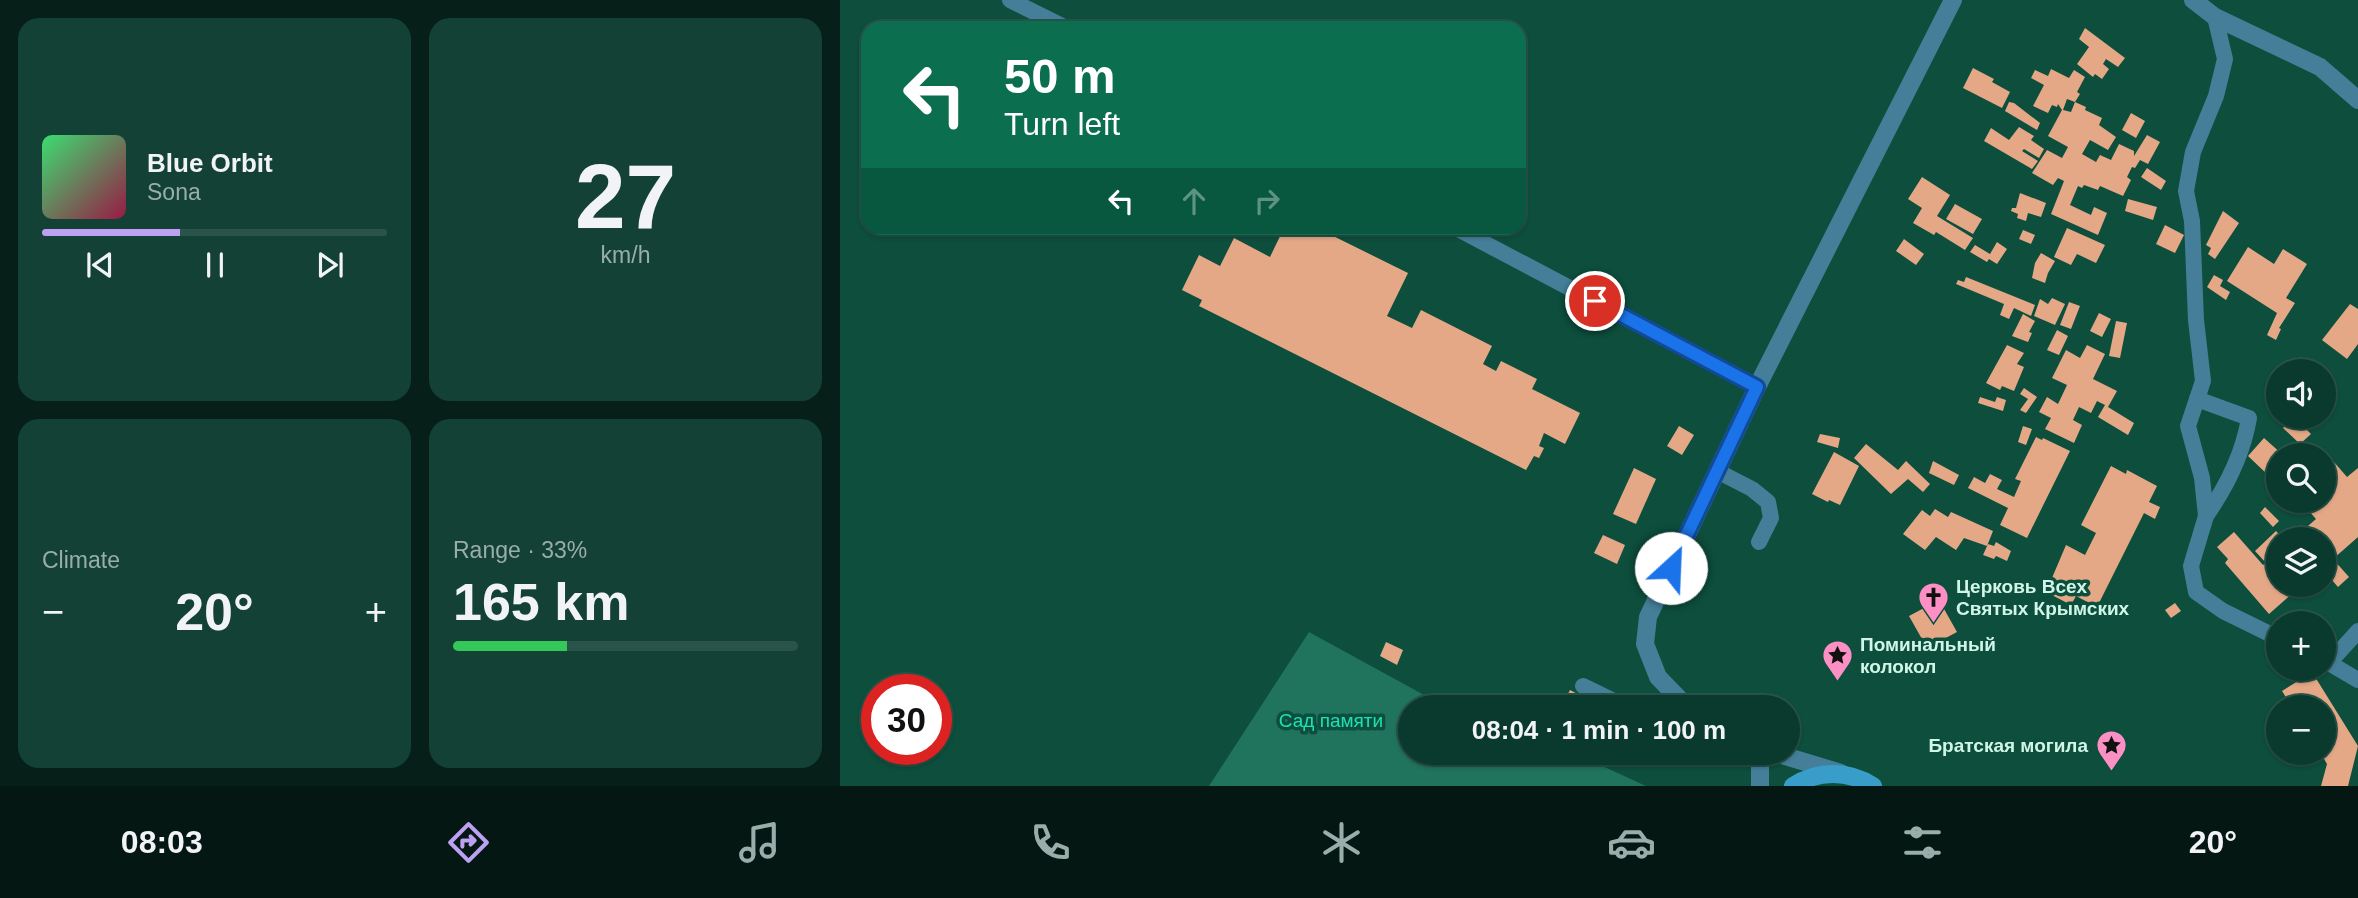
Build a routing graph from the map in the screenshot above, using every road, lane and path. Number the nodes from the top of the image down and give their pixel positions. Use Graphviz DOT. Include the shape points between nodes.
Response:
graph roads {
  1 [pos="1010,0"];
  2 [pos="1953,0"];
  3 [pos="2193,0"];
  4 [pos="2215,17"];
  5 [pos="1052,21"];
  6 [pos="2358,100"];
  7 [pos="1469,235"];
  8 [pos="1757,387"];
  9 [pos="2197,399"];
  10 [pos="1717,471"];
  11 [pos="2206,516"];
  12 [pos="1759,542"];
  13 [pos="2358,631"];
  14 [pos="2266,632"];
  15 [pos="2336,652"];
  16 [pos="2336,667"];
  17 [pos="2358,680"];
  18 [pos="1583,686"];
  19 [pos="1601,695"];
  20 [pos="1675,695"];
  21 [pos="1800,764"];
  22 [pos="1759,765"];
  23 [pos="1854,777"];
  24 [pos="1760,786"];
  25 [pos="1793,786"];
  26 [pos="1875,786"];
  1 -- 5 [label="lane"];
  2 -- 8 [label="street"];
  3 -- 4 [label="street"];
  4 -- 6 [label="street" via="2320,67"];
  4 -- 9 [label="lane" via="2225,59 2216,96 2193,152 2186,191 2203,381"];
  7 -- 8 [label="lane"];
  8 -- 10 [label="street"];
  9 -- 11 [label="lane" via="2188,426 2203,478"];
  9 -- 11 [label="lane" via="2249,418 2244,444"];
  10 -- 12 [label="lane" via="1768,502 1771,519"];
  10 -- 20 [label="street" via="1648,617 1645,644 1657,677"];
  11 -- 14 [label="lane" via="2191,566 2196,592"];
  13 -- 15 [label="lane"];
  16 -- 17 [label="lane"];
  18 -- 19 [label="lane"];
  21 -- 23 [label="street"];
  22 -- 24 [label="street"];
  23 -- 25 [label="main road" via="1818,775"];
  23 -- 26 [label="main road"];
}
